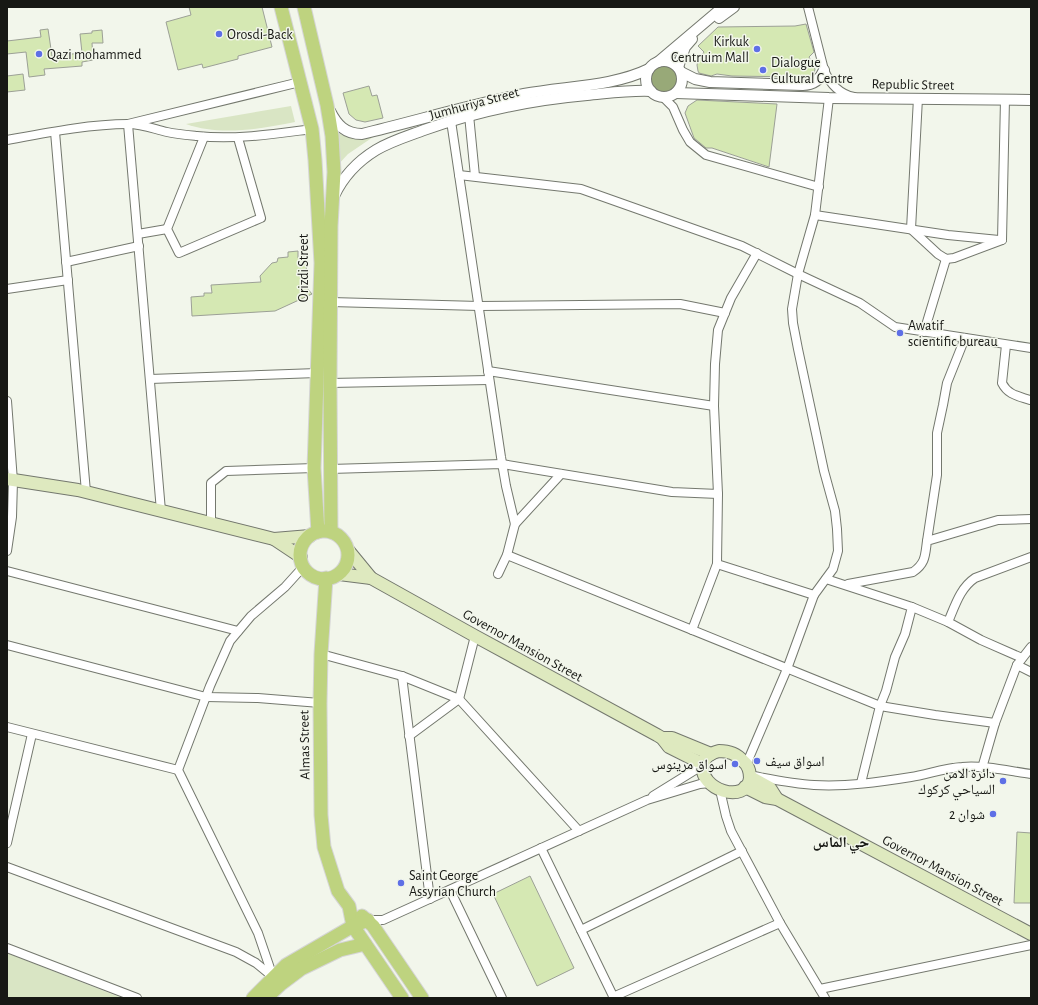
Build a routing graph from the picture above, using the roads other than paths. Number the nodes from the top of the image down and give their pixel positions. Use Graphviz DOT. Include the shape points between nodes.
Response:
graph roads {
  1 [pos="281,7"];
  2 [pos="723,7"];
  3 [pos="734,7"];
  4 [pos="808,7"];
  5 [pos="306,11"];
  6 [pos="316,58"];
  7 [pos="658,62"];
  8 [pos="296,64"];
  9 [pos="649,69"];
  10 [pos="680,70"];
  11 [pos="824,70"];
  12 [pos="300,82"];
  13 [pos="651,91"];
  14 [pos="676,93"];
  15 [pos="663,97"];
  16 [pos="828,98"];
  17 [pos="857,98"];
  18 [pos="918,98"];
  19 [pos="1005,99"];
  20 [pos="1031,100"];
  21 [pos="327,105"];
  22 [pos="469,115"];
  23 [pos="451,121"];
  24 [pos="128,124"];
  25 [pos="312,129"];
  26 [pos="55,132"];
  27 [pos="204,137"];
  28 [pos="238,138"];
  29 [pos="7,140"];
  30 [pos="459,175"];
  31 [pos="475,176"];
  32 [pos="819,187"];
  33 [pos="332,202"];
  34 [pos="815,215"];
  35 [pos="167,229"];
  36 [pos="911,230"];
  37 [pos="138,234"];
  38 [pos="1002,240"];
  39 [pos="139,246"];
  40 [pos="757,254"];
  41 [pos="946,259"];
  42 [pos="66,262"];
  43 [pos="798,274"];
  44 [pos="68,280"];
  45 [pos="7,290"];
  46 [pos="332,302"];
  47 [pos="479,306"];
  48 [pos="725,313"];
  49 [pos="924,332"];
  50 [pos="965,338"];
  51 [pos="1006,345"];
  52 [pos="1031,348"];
  53 [pos="488,371"];
  54 [pos="317,373"];
  55 [pos="150,379"];
  56 [pos="489,380"];
  57 [pos="330,383"];
  58 [pos="1030,400"];
  59 [pos="7,401"];
  60 [pos="714,406"];
  61 [pos="502,464"];
  62 [pos="314,468"];
  63 [pos="330,469"];
  64 [pos="561,474"];
  65 [pos="10,480"];
  66 [pos="86,492"];
  67 [pos="718,494"];
  68 [pos="161,511"];
  69 [pos="1031,519"];
  70 [pos="211,523"];
  71 [pos="515,524"];
  72 [pos="320,533"];
  73 [pos="274,539"];
  74 [pos="927,541"];
  75 [pos="348,550"];
  76 [pos="7,551"];
  77 [pos="507,555"];
  78 [pos="1031,557"];
  79 [pos="302,562"];
  80 [pos="717,564"];
  81 [pos="7,571"];
  82 [pos="498,574"];
  83 [pos="333,576"];
  84 [pos="371,578"];
  85 [pos="826,579"];
  86 [pos="846,585"];
  87 [pos="814,596"];
  88 [pos="912,607"];
  89 [pos="948,622"];
  90 [pos="692,630"];
  91 [pos="238,631"];
  92 [pos="475,636"];
  93 [pos="7,645"];
  94 [pos="1031,647"];
  95 [pos="321,654"];
  96 [pos="1019,662"];
  97 [pos="787,669"];
  98 [pos="1031,672"];
  99 [pos="402,676"];
  100 [pos="206,697"];
  101 [pos="458,699"];
  102 [pos="320,703"];
  103 [pos="880,706"];
  104 [pos="995,723"];
  105 [pos="7,727"];
  106 [pos="32,734"];
  107 [pos="409,736"];
  108 [pos="662,738"];
  109 [pos="711,754"];
  110 [pos="703,765"];
  111 [pos="982,768"];
  112 [pos="178,770"];
  113 [pos="1031,774"];
  114 [pos="748,776"];
  115 [pos="860,782"];
  116 [pos="715,786"];
  117 [pos="647,800"];
  118 [pos="579,831"];
  119 [pos="7,843"];
  120 [pos="541,848"];
  121 [pos="742,851"];
  122 [pos="7,867"];
  123 [pos="450,890"];
  124 [pos="430,899"];
  125 [pos="349,906"];
  126 [pos="368,920"];
  127 [pos="780,923"];
  128 [pos="353,926"];
  129 [pos="581,930"];
  130 [pos="1031,934"];
  131 [pos="365,944"];
  132 [pos="1031,945"];
  133 [pos="7,948"];
  134 [pos="277,980"];
  135 [pos="820,989"];
  136 [pos="613,997"];
  137 [pos="137,998"];
  138 [pos="252,998"];
  139 [pos="266,998"];
  140 [pos="402,998"];
  141 [pos="422,998"];
  142 [pos="502,998"];
  143 [pos="825,998"];
  1 -- 8 [label="main road, Orizdi Street"];
  2 -- 7 [label="street"];
  3 -- 10 [label="street" via="688,42"];
  4 -- 11 [label="street"];
  5 -- 6 [label="main road, Orizdi Street"];
  6 -- 8 [label="main road"];
  6 -- 21 [label="main road, Orizdi Street"];
  7 -- 9 [label="street"];
  7 -- 10 [label="street" via="669,61"];
  8 -- 12 [label="main road, Orizdi Street"];
  9 -- 13 [label="street" via="646,80"];
  9 -- 21 [label="street, Jumhuriya Street" via="617,81 513,96 362,134 349,133 339,126"];
  10 -- 11 [label="street" via="702,81 803,86 818,80"];
  10 -- 14 [label="street" via="682,83"];
  11 -- 17 [label="street" via="831,84"];
  12 -- 24 [label="street"];
  12 -- 25 [label="main road, Orizdi Street"];
  13 -- 15 [label="street"];
  13 -- 22 [label="street, Jumhuriya Street" via="549,99"];
  14 -- 15 [label="street"];
  14 -- 16 [label="street, Republic Street"];
  15 -- 32 [label="street" via="673,107 690,142 706,155"];
  16 -- 17 [label="street, Republic Street"];
  16 -- 32 [label="street"];
  17 -- 18 [label="street, Republic Street"];
  18 -- 19 [label="street, Republic Street"];
  18 -- 36 [label="street"];
  19 -- 20 [label="street, Republic Street"];
  19 -- 38 [label="street"];
  21 -- 33 [label="main road, Orizdi Street" via="334,172"];
  22 -- 23 [label="street, Jumhuriya Street"];
  22 -- 31 [label="street"];
  23 -- 30 [label="street"];
  23 -- 33 [label="street, Jumhuriya Street" via="388,144 370,154 354,166 338,188"];
  24 -- 26 [label="street"];
  24 -- 27 [label="street"];
  24 -- 37 [label="street"];
  25 -- 28 [label="street"];
  25 -- 54 [label="main road, Orizdi Street" via="321,263"];
  26 -- 29 [label="street"];
  26 -- 42 [label="street"];
  27 -- 28 [label="street"];
  27 -- 35 [label="street"];
  28 -- 35 [label="street" via="261,218 179,253"];
  30 -- 31 [label="street"];
  30 -- 47 [label="street"];
  31 -- 40 [label="street" via="581,189 742,246"];
  32 -- 34 [label="street"];
  33 -- 46 [label="main road, Orizdi Street"];
  34 -- 36 [label="street"];
  34 -- 43 [label="street"];
  35 -- 37 [label="street"];
  36 -- 38 [label="street"];
  36 -- 41 [label="street"];
  37 -- 39 [label="street"];
  38 -- 41 [label="street"];
  39 -- 42 [label="street"];
  39 -- 55 [label="street"];
  40 -- 43 [label="street"];
  40 -- 48 [label="street"];
  41 -- 49 [label="street"];
  42 -- 44 [label="street"];
  43 -- 49 [label="street" via="860,303 895,327"];
  43 -- 85 [label="street" via="792,309 793,323 838,529 838,551"];
  44 -- 45 [label="street"];
  44 -- 66 [label="street"];
  46 -- 47 [label="street"];
  46 -- 57 [label="main road, Orizdi Street"];
  47 -- 48 [label="street" via="680,304"];
  47 -- 53 [label="street"];
  48 -- 60 [label="street" via="718,330"];
  49 -- 50 [label="street"];
  50 -- 51 [label="street"];
  50 -- 74 [label="street" via="947,383 938,433 937,476"];
  51 -- 52 [label="street"];
  51 -- 58 [label="street" via="1002,383 1004,388 1011,394"];
  53 -- 56 [label="street"];
  53 -- 60 [label="street"];
  54 -- 55 [label="street"];
  54 -- 62 [label="main road, Orizdi Street"];
  55 -- 68 [label="street"];
  56 -- 57 [label="street"];
  56 -- 61 [label="street"];
  57 -- 63 [label="main road, Orizdi Street"];
  59 -- 65 [label="street"];
  60 -- 67 [label="street"];
  61 -- 63 [label="street"];
  61 -- 64 [label="street"];
  61 -- 71 [label="street"];
  62 -- 70 [label="street" via="226,471 211,482"];
  62 -- 72 [label="main road, Orizdi Street"];
  63 -- 72 [label="main road, Orizdi Street"];
  64 -- 67 [label="street" via="672,492"];
  64 -- 71 [label="street"];
  65 -- 66 [label="main road"];
  65 -- 76 [label="street" via="12,517"];
  66 -- 68 [label="main road"];
  67 -- 80 [label="street"];
  68 -- 70 [label="main road"];
  69 -- 74 [label="street" via="998,520"];
  70 -- 73 [label="main road"];
  71 -- 77 [label="street"];
  72 -- 73 [label="main road"];
  72 -- 75 [label="main road" via="342,539"];
  72 -- 79 [label="main road" via="304,543"];
  73 -- 79 [label="main road"];
  74 -- 86 [label="street" via="924,560 912,572"];
  75 -- 83 [label="main road" via="347,563"];
  75 -- 84 [label="main road, Governor Mansion Street"];
  77 -- 82 [label="street"];
  77 -- 90 [label="street"];
  78 -- 89 [label="street" via="968,583 962,589"];
  79 -- 83 [label="main road" via="307,571 316,577"];
  79 -- 91 [label="street" via="285,587 250,616"];
  80 -- 87 [label="street"];
  80 -- 90 [label="street"];
  81 -- 91 [label="street"];
  83 -- 84 [label="main road, Governor Mansion Street"];
  83 -- 95 [label="main road, Almas Street"];
  84 -- 92 [label="main road, Governor Mansion Street"];
  85 -- 86 [label="street"];
  85 -- 87 [label="street"];
  86 -- 88 [label="street"];
  87 -- 97 [label="street"];
  88 -- 89 [label="street"];
  88 -- 103 [label="street"];
  89 -- 96 [label="street"];
  90 -- 97 [label="street"];
  91 -- 100 [label="street" via="230,642"];
  92 -- 101 [label="street"];
  92 -- 108 [label="main road, Governor Mansion Street"];
  93 -- 100 [label="street"];
  94 -- 96 [label="street"];
  95 -- 99 [label="street"];
  95 -- 102 [label="main road, Almas Street"];
  96 -- 98 [label="street"];
  96 -- 104 [label="street"];
  97 -- 103 [label="street"];
  97 -- 114 [label="street"];
  99 -- 101 [label="street"];
  99 -- 107 [label="street"];
  100 -- 102 [label="street"];
  100 -- 112 [label="street"];
  101 -- 107 [label="street"];
  101 -- 118 [label="street"];
  102 -- 125 [label="main road, Almas Street" via="321,815 324,847 338,890"];
  103 -- 104 [label="street"];
  103 -- 115 [label="street"];
  104 -- 111 [label="street"];
  105 -- 106 [label="street"];
  106 -- 112 [label="street"];
  106 -- 119 [label="street"];
  107 -- 124 [label="street"];
  108 -- 109 [label="main road, Governor Mansion Street" via="675,739"];
  108 -- 110 [label="main road, Governor Mansion Street" via="669,746"];
  109 -- 110 [label="main road"];
  109 -- 114 [label="main road, Governor Mansion Street" via="718,751 730,752 740,758"];
  110 -- 116 [label="main road" via="704,774"];
  110 -- 117 [label="street"];
  111 -- 113 [label="street"];
  111 -- 115 [label="street" via="963,767 913,777"];
  112 -- 134 [label="street" via="258,933"];
  114 -- 115 [label="street" via="816,785"];
  114 -- 116 [label="main road" via="740,791 734,792"];
  114 -- 130 [label="main road, Governor Mansion Street" via="764,797 778,799"];
  116 -- 117 [label="street" via="694,786"];
  116 -- 121 [label="street" via="731,831"];
  117 -- 118 [label="street"];
  118 -- 120 [label="street"];
  120 -- 123 [label="street"];
  120 -- 129 [label="street"];
  121 -- 127 [label="street"];
  121 -- 129 [label="street"];
  122 -- 134 [label="street" via="236,952 256,963"];
  123 -- 124 [label="street"];
  123 -- 142 [label="street"];
  124 -- 126 [label="street" via="383,920"];
  125 -- 126 [label="main road, Almas Street"];
  125 -- 128 [label="main road, Almas Street"];
  126 -- 128 [label="main road"];
  126 -- 141 [label="main road, Almas Street"];
  127 -- 135 [label="street"];
  127 -- 136 [label="street"];
  128 -- 131 [label="main road, Almas Street"];
  128 -- 134 [label="main road" via="286,965"];
  129 -- 136 [label="street"];
  131 -- 134 [label="main road" via="340,950"];
  131 -- 140 [label="main road, Almas Street"];
  132 -- 135 [label="street"];
  133 -- 137 [label="street"];
  134 -- 138 [label="main road"];
  134 -- 139 [label="main road"];
  135 -- 143 [label="street"];
}
